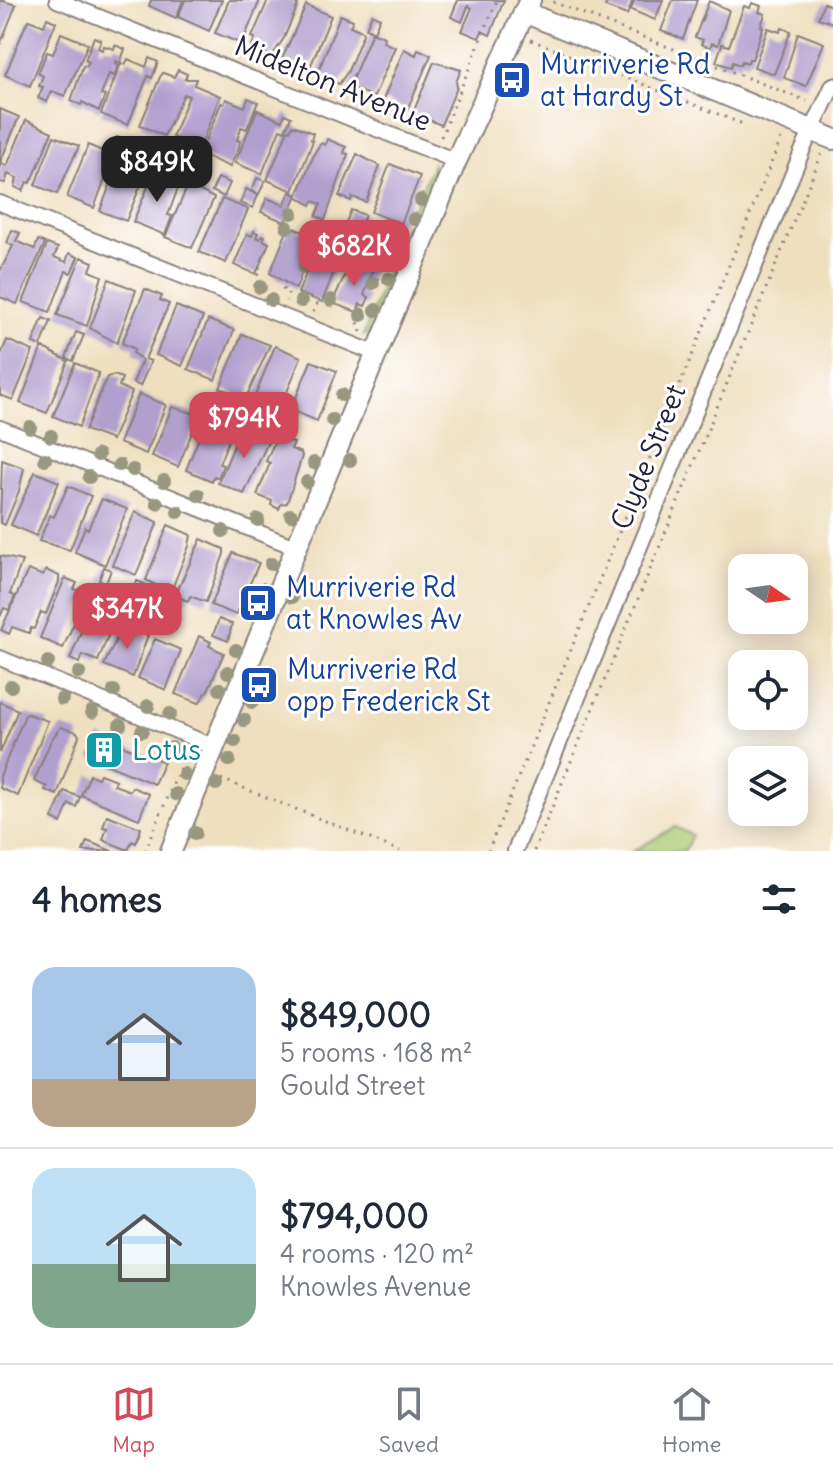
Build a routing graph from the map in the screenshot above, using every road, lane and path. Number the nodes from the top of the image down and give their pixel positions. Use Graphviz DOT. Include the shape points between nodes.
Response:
graph roads {
  1 [pos="57,0"];
  2 [pos="497,0"];
  3 [pos="553,2"];
  4 [pos="527,6"];
  5 [pos="531,40"];
  6 [pos="833,85"];
  7 [pos="823,107"];
  8 [pos="751,127"];
  9 [pos="439,142"];
  10 [pos="819,142"];
  11 [pos="456,161"];
  12 [pos="0,203"];
  13 [pos="264,255"];
  14 [pos="259,275"];
  15 [pos="285,281"];
  16 [pos="286,301"];
  17 [pos="363,305"];
  18 [pos="323,306"];
  19 [pos="315,308"];
  20 [pos="361,332"];
  21 [pos="377,354"];
  22 [pos="0,428"];
  23 [pos="297,548"];
  24 [pos="0,658"];
  25 [pos="192,738"];
  26 [pos="215,747"];
  27 [pos="204,772"];
  28 [pos="145,851"];
  29 [pos="171,851"];
  30 [pos="400,851"];
  31 [pos="488,851"];
  32 [pos="515,851"];
  33 [pos="534,851"];
  1 -- 11 [label="street, Midelton Avenue"];
  2 -- 9 [label="path"];
  3 -- 7 [label="path"];
  4 -- 10 [label="street"];
  4 -- 11 [label="street"];
  5 -- 8 [label="path"];
  6 -- 7 [label="street, Clyde Street"];
  7 -- 10 [label="street, Clyde Street"];
  10 -- 31 [label="path" via="781,139"];
  10 -- 32 [label="street, Clyde Street"];
  10 -- 33 [label="path"];
  11 -- 21 [label="street"];
  12 -- 21 [label="street"];
  13 -- 14 [label="path"];
  15 -- 16 [label="path"];
  17 -- 20 [label="path" via="357,319"];
  18 -- 19 [label="path"];
  21 -- 23 [label="street"];
  22 -- 23 [label="street"];
  23 -- 26 [label="street"];
  24 -- 25 [label="street"];
  25 -- 26 [label="street"];
  25 -- 28 [label="path"];
  26 -- 27 [label="street"];
  27 -- 29 [label="street"];
  27 -- 30 [label="path"];
}
